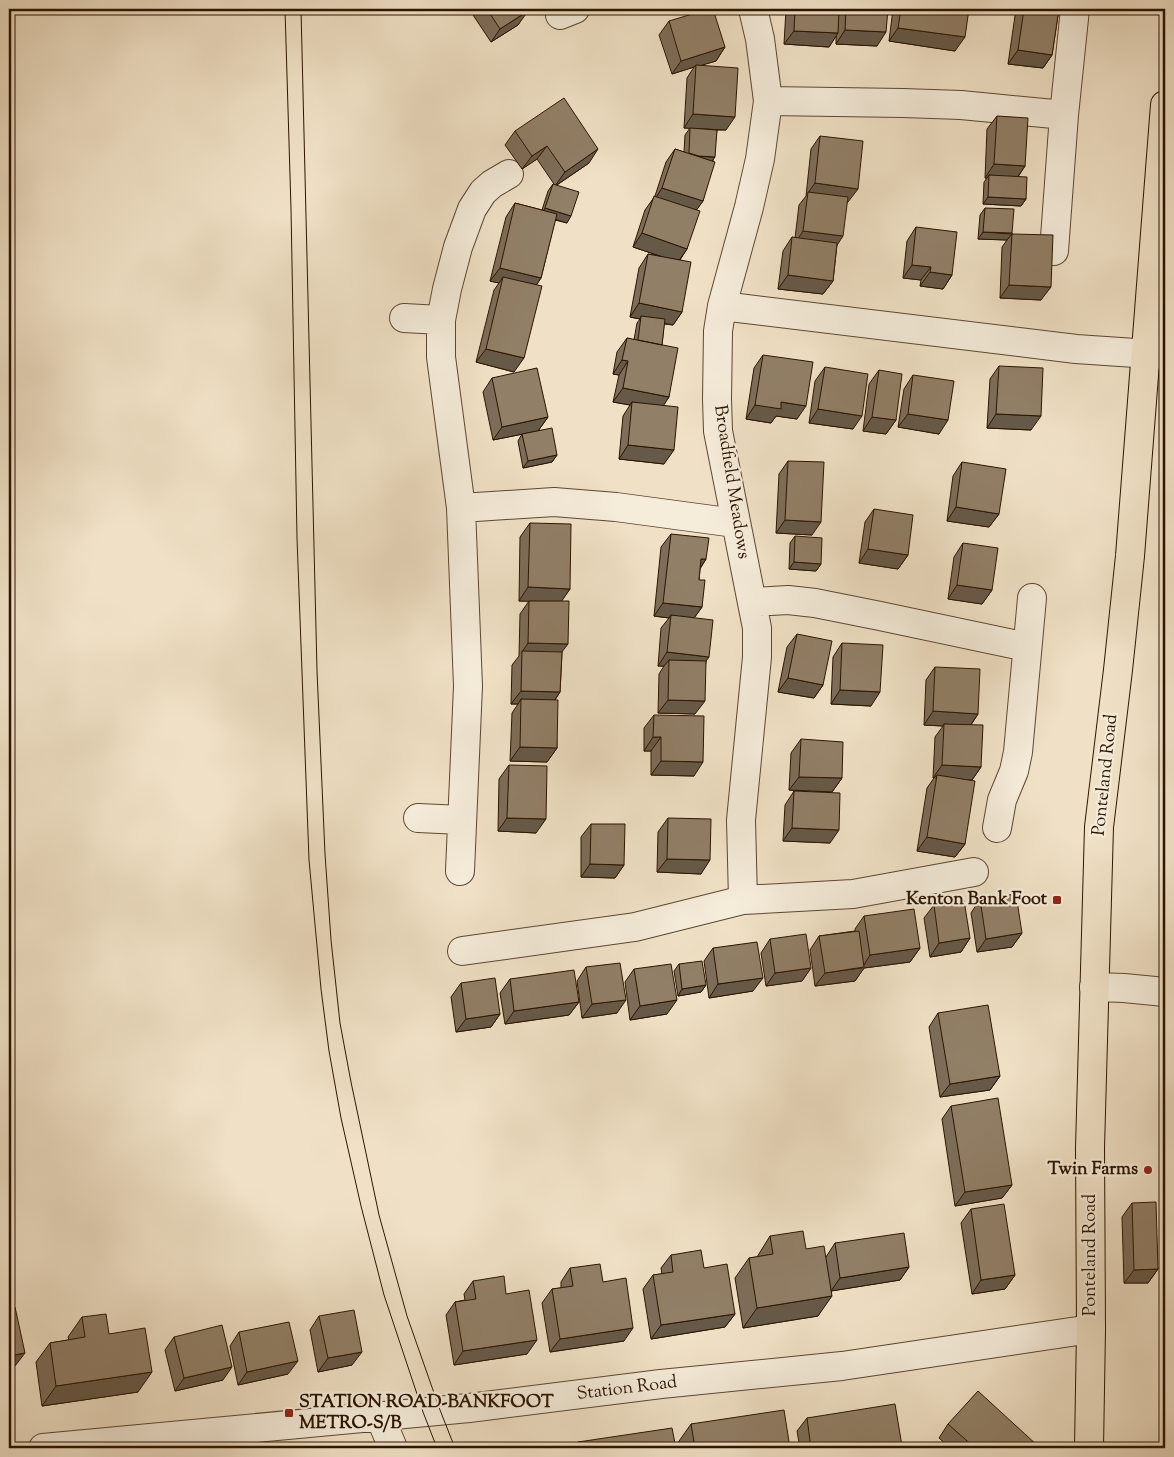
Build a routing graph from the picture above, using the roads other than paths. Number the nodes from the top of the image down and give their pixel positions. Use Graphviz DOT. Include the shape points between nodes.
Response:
graph roads {
  1 [pos="753,9"];
  2 [pos="1075,9"];
  3 [pos="768,101"];
  4 [pos="1165,105"];
  5 [pos="1064,115"];
  6 [pos="509,174"];
  7 [pos="1054,251"];
  8 [pos="722,306"];
  9 [pos="404,318"];
  10 [pos="441,320"];
  11 [pos="1156,355"];
  12 [pos="461,508"];
  13 [pos="735,523"];
  14 [pos="1032,598"];
  15 [pos="752,602"];
  16 [pos="1027,647"];
  17 [pos="418,818"];
  18 [pos="462,820"];
  19 [pos="997,828"];
  20 [pos="460,870"];
  21 [pos="974,872"];
  22 [pos="743,900"];
  23 [pos="462,951"];
  24 [pos="1094,987"];
  25 [pos="1165,992"];
  26 [pos="1091,1329"];
  27 [pos="380,1417"];
  28 [pos="128,1444"];
  29 [pos="43,1448"];
  30 [pos="393,1448"];
  31 [pos="1089,1448"];
  1 -- 3 [label="street, Broadfield Meadows"];
  2 -- 5 [label="street"];
  3 -- 5 [label="street" via="951,105"];
  3 -- 8 [label="street, Broadfield Meadows" via="760,159"];
  4 -- 11 [label="main road, Ponteland Road"];
  5 -- 7 [label="street"];
  6 -- 10 [label="street" via="483,192 472,209 458,247"];
  8 -- 11 [label="street"];
  8 -- 13 [label="street, Broadfield Meadows" via="718,330 718,430"];
  9 -- 10 [label="street"];
  10 -- 12 [label="street" via="441,357"];
  11 -- 24 [label="main road, Ponteland Road" via="1099,827"];
  12 -- 13 [label="street" via="554,502"];
  12 -- 18 [label="street" via="468,686"];
  13 -- 15 [label="street, Broadfield Meadows"];
  14 -- 16 [label="street"];
  15 -- 16 [label="street" via="788,600 815,603"];
  15 -- 22 [label="street, Broadfield Meadows" via="757,628 757,658 741,820"];
  16 -- 19 [label="street" via="1018,752 1002,800"];
  17 -- 18 [label="street"];
  18 -- 20 [label="street"];
  21 -- 22 [label="street" via="853,894"];
  22 -- 23 [label="street" via="635,927"];
  24 -- 25 [label="street"];
  24 -- 26 [label="main road, Ponteland Road" via="1090,1148"];
  26 -- 27 [label="street, Station Road" via="842,1366"];
  26 -- 31 [label="main road, Ponteland Road"];
  27 -- 28 [label="street, Station Road"];
  27 -- 30 [label="street"];
  28 -- 29 [label="street, Station Road"];
}
